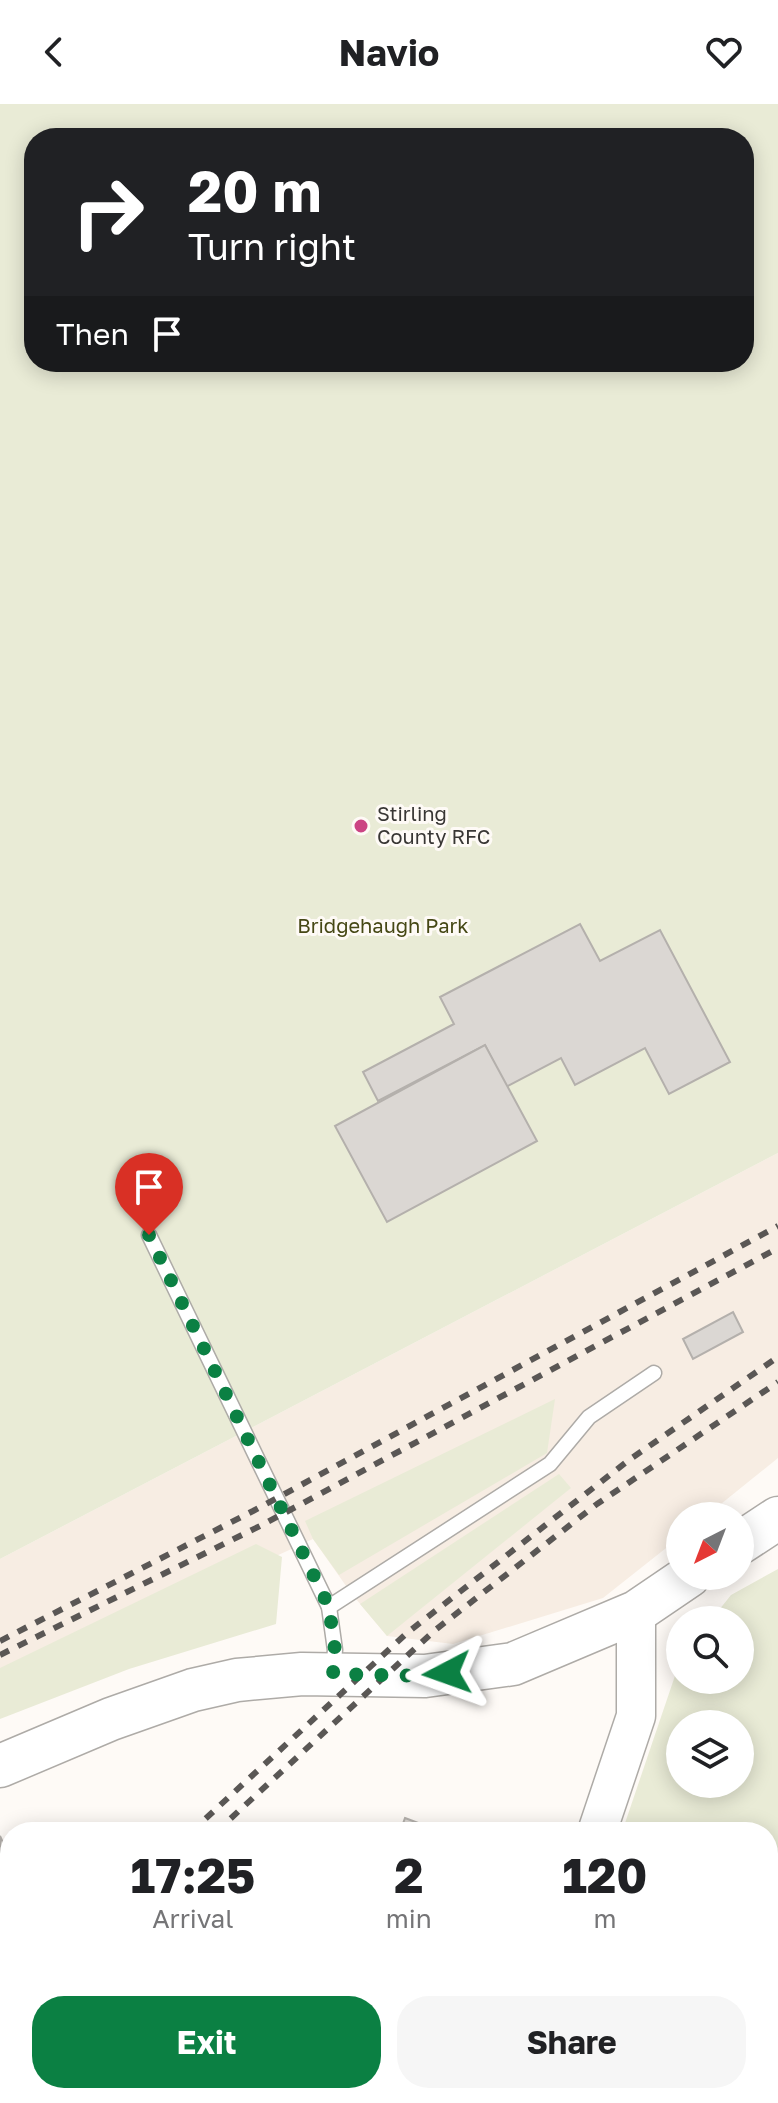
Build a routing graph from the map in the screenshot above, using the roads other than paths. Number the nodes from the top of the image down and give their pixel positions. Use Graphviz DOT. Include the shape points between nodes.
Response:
graph roads {
  1 [pos="149,1235"];
  2 [pos="654,1373"];
  3 [pos="778,1518"];
  4 [pos="754,1534"];
  5 [pos="668,1590"];
  6 [pos="329,1607"];
  7 [pos="636,1612"];
  8 [pos="333,1674"];
  9 [pos="0,1766"];
  10 [pos="600,1822"];
  1 -- 6 [label="lane"];
  2 -- 6 [label="lane" via="589,1417 550,1464"];
  3 -- 4 [label="main road"];
  5 -- 7 [label="main road"];
  6 -- 8 [label="lane"];
  7 -- 8 [label="main road" via="513,1664 425,1676"];
  7 -- 10 [label="main road" via="636,1716"];
  8 -- 9 [label="main road" via="237,1680 193,1690"];
}
